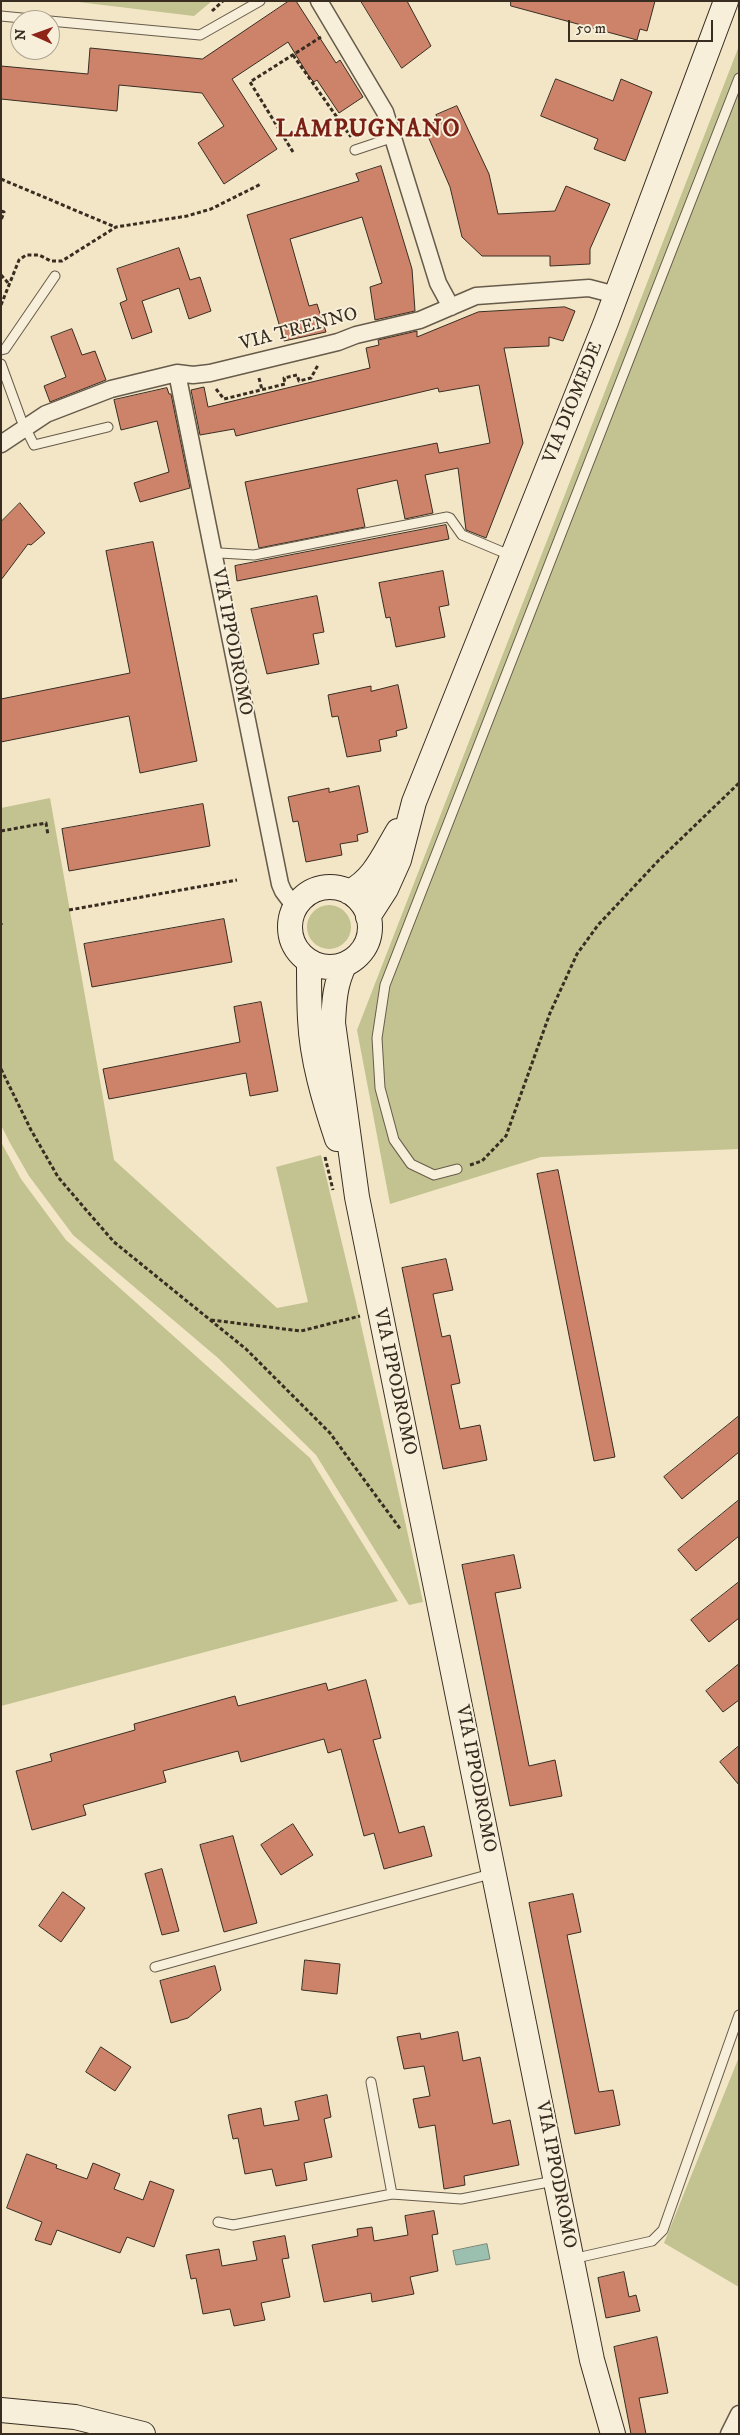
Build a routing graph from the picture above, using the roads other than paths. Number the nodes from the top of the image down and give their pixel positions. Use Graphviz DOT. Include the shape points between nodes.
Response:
graph roads {
  1 [pos="260,1"];
  2 [pos="319,1"];
  3 [pos="726,1"];
  4 [pos="60,22"];
  5 [pos="739,78"];
  6 [pos="394,137"];
  7 [pos="356,149"];
  8 [pos="55,276"];
  9 [pos="616,295"];
  10 [pos="451,307"];
  11 [pos="1,350"];
  12 [pos="1,364"];
  13 [pos="177,373"];
  14 [pos="25,427"];
  15 [pos="108,427"];
  16 [pos="1,444"];
  17 [pos="220,553"];
  18 [pos="513,556"];
  19 [pos="414,802"];
  20 [pos="349,892"];
  21 [pos="296,907"];
  22 [pos="368,918"];
  23 [pos="309,962"];
  24 [pos="345,964"];
  25 [pos="457,1169"];
  26 [pos="357,1197"];
  27 [pos="494,1873"];
  28 [pos="155,1967"];
  29 [pos="739,2015"];
  30 [pos="371,2082"];
  31 [pos="556,2180"];
  32 [pos="392,2194"];
  33 [pos="218,2222"];
  34 [pos="572,2259"];
  35 [pos="592,2360"];
  36 [pos="1,2410"];
  37 [pos="739,2414"];
  38 [pos="143,2434"];
  39 [pos="599,2434"];
  40 [pos="613,2434"];
  41 [pos="729,2434"];
  1 -- 4 [label="lane" via="200,36"];
  2 -- 6 [label="street" via="381,104"];
  3 -- 9 [label="street, VIA DIOMEDE"];
  5 -- 25 [label="lane" via="385,986 377,1038 380,1088 394,1140 411,1164 434,1175"];
  6 -- 7 [label="lane"];
  6 -- 10 [label="street" via="438,283"];
  8 -- 11 [label="lane"];
  9 -- 10 [label="street, VIA TRENNO" via="589,288 486,295"];
  9 -- 18 [label="street, VIA DIOMEDE"];
  10 -- 13 [label="street, VIA TRENNO" via="420,320 210,373"];
  12 -- 14 [label="lane"];
  13 -- 14 [label="street, VIA TRENNO" via="111,390 46,414"];
  13 -- 21 [label="street, VIA IPPODROMO" via="280,884"];
  14 -- 15 [label="lane" via="34,445"];
  14 -- 16 [label="street, VIA TRENNO"];
  17 -- 18 [label="lane" via="254,555 446,517 462,535"];
  18 -- 19 [label="street, VIA DIOMEDE"];
  19 -- 20 [label="street, VIA DIOMEDE" via="371,876"];
  19 -- 22 [label="street, VIA DIOMEDE" via="399,860"];
  20 -- 21 [label="street" via="319,889"];
  20 -- 22 [label="street" via="360,902"];
  21 -- 23 [label="street" via="290,920 291,935 296,948"];
  22 -- 24 [label="street" via="365,945"];
  23 -- 24 [label="street" via="327,967"];
  23 -- 26 [label="street, VIA IPPODROMO" via="310,1020 322,1092"];
  24 -- 26 [label="street, VIA IPPODROMO" via="335,991 333,1023"];
  26 -- 27 [label="street, VIA IPPODROMO"];
  27 -- 28 [label="lane"];
  27 -- 31 [label="street, VIA IPPODROMO"];
  29 -- 34 [label="lane" via="663,2230 652,2241"];
  30 -- 32 [label="lane"];
  31 -- 32 [label="lane" via="461,2199"];
  31 -- 34 [label="street, VIA IPPODROMO"];
  32 -- 33 [label="lane" via="233,2225"];
  34 -- 35 [label="street, VIA IPPODROMO"];
  35 -- 39 [label="street, VIA IPPODROMO"];
  35 -- 40 [label="street, VIA IPPODROMO"];
  36 -- 38 [label="street" via="75,2416"];
  37 -- 41 [label="street"];
}
